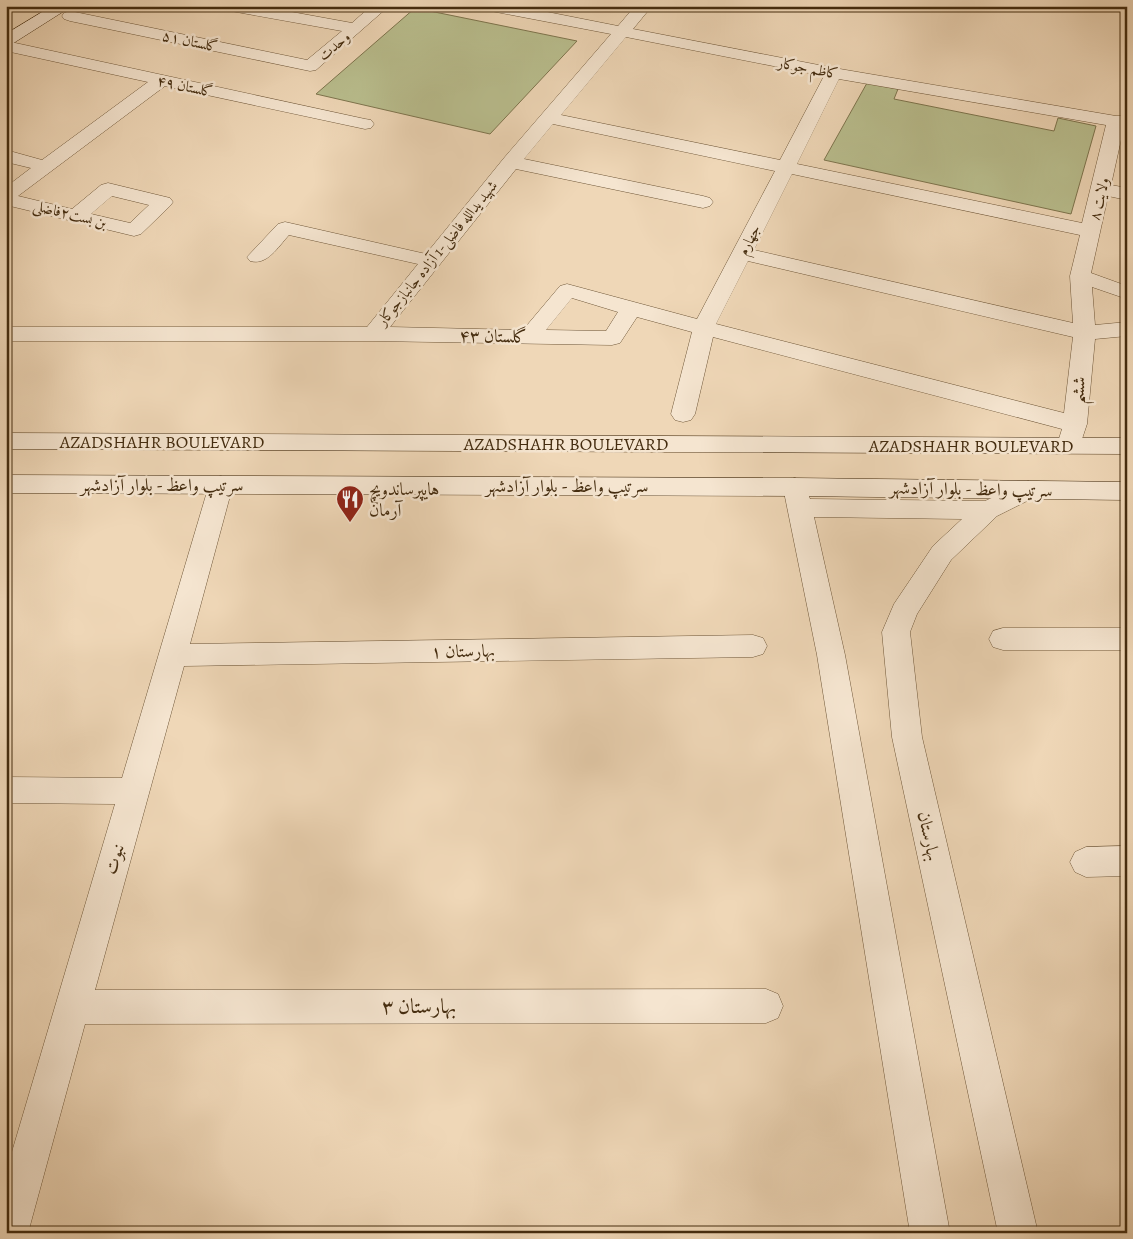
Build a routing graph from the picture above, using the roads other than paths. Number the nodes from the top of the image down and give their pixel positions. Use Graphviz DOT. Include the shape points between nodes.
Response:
graph roads {
  1 [pos="231,6"];
  2 [pos="381,6"];
  3 [pos="491,6"];
  4 [pos="644,6"];
  5 [pos="252,8"];
  6 [pos="67,11"];
  7 [pos="355,28"];
  8 [pos="624,32"];
  9 [pos="6,41"];
  10 [pos="6,46"];
  11 [pos="310,66"];
  12 [pos="834,73"];
  13 [pos="160,80"];
  14 [pos="549,118"];
  15 [pos="1122,121"];
  16 [pos="365,124"];
  17 [pos="6,156"];
  18 [pos="511,162"];
  19 [pos="44,166"];
  20 [pos="786,167"];
  21 [pos="1101,189"];
  22 [pos="1127,194"];
  23 [pos="6,197"];
  24 [pos="703,202"];
  25 [pos="77,215"];
  26 [pos="1091,231"];
  27 [pos="742,253"];
  28 [pos="257,257"];
  29 [pos="431,261"];
  30 [pos="1080,276"];
  31 [pos="1127,293"];
  32 [pos="631,309"];
  33 [pos="704,327"];
  34 [pos="1127,330"];
  35 [pos="1085,333"];
  36 [pos="6,334"];
  37 [pos="373,334"];
  38 [pos="529,337"];
  39 [pos="683,414"];
  40 [pos="1072,435"];
  41 [pos="6,442"];
  42 [pos="1127,446"];
  43 [pos="6,484"];
  44 [pos="220,485"];
  45 [pos="1028,490"];
  46 [pos="1127,491"];
  47 [pos="797,497"];
  48 [pos="988,510"];
  49 [pos="1002,639"];
  50 [pos="1127,639"];
  51 [pos="753,646"];
  52 [pos="172,655"];
  53 [pos="6,790"];
  54 [pos="133,791"];
  55 [pos="1086,862"];
  56 [pos="1127,862"];
  57 [pos="766,1006"];
  58 [pos="72,1007"];
  59 [pos="8,1233"];
  60 [pos="930,1233"];
  61 [pos="1018,1233"];
  1 -- 5 [label="street"];
  2 -- 7 [label="street, وحدت"];
  3 -- 8 [label="street, کاظم جوکار"];
  4 -- 8 [label="street, شهید یدالله فاضلی-1 آزاده جانبازجوکار"];
  5 -- 7 [label="street"];
  6 -- 9 [label="street"];
  6 -- 11 [label="street, گلستان ۵۱"];
  7 -- 11 [label="street, وحدت"];
  8 -- 12 [label="street, کاظم جوکار"];
  8 -- 14 [label="street, شهید یدالله فاضلی-1 آزاده جانبازجوکار"];
  10 -- 13 [label="street, گلستان ۴۹"];
  12 -- 15 [label="street, کاظم جوکار"];
  12 -- 20 [label="street, جهارم"];
  13 -- 16 [label="street, گلستان ۴۹"];
  13 -- 19 [label="street"];
  14 -- 18 [label="street, شهید یدالله فاضلی-1 آزاده جانبازجوکار"];
  14 -- 20 [label="street"];
  15 -- 21 [label="street, ولایت ۸"];
  17 -- 19 [label="street"];
  18 -- 24 [label="street"];
  18 -- 29 [label="street, شهید یدالله فاضلی-1 آزاده جانبازجوکار"];
  19 -- 23 [label="street"];
  20 -- 26 [label="street"];
  20 -- 27 [label="street, جهارم"];
  21 -- 22 [label="street"];
  21 -- 26 [label="street, ولایت ۸"];
  23 -- 25 [label="street, بن بست۲فاضلی"];
  25 -- 25 [label="street, بن بست۲فاضلی" via="134,230 163,202 108,189"];
  26 -- 30 [label="street, ولایت ۸"];
  27 -- 33 [label="street, جهارم"];
  27 -- 35 [label="street"];
  28 -- 29 [label="street" via="285,228"];
  29 -- 37 [label="street, شهید یدالله فاضلی-1 آزاده جانبازجوکار"];
  30 -- 31 [label="street"];
  30 -- 35 [label="street, ولایت ۸"];
  32 -- 33 [label="street"];
  32 -- 38 [label="street, گلستان ۴۳" via="612,338"];
  32 -- 38 [label="street" via="567,290"];
  33 -- 39 [label="street, جهارم"];
  33 -- 40 [label="street"];
  34 -- 35 [label="street"];
  35 -- 40 [label="street, ششم"];
  36 -- 37 [label="street, شهید یدالله فاضلی-1 آزاده جانبازجوکار"];
  37 -- 38 [label="street, گلستان ۴۳"];
  40 -- 41 [label="street, AZADSHAHR BOULEVARD"];
  40 -- 42 [label="street, AZADSHAHR BOULEVARD"];
  43 -- 44 [label="street, سرتیپ واعظ - بلوار آزادشهر"];
  44 -- 47 [label="street, سرتیپ واعظ - بلوار آزادشهر"];
  44 -- 52 [label="street, نبوت"];
  45 -- 46 [label="street, سرتیپ واعظ - بلوار آزادشهر"];
  45 -- 47 [label="street, سرتیپ واعظ - بلوار آزادشهر"];
  45 -- 48 [label="street, بهارستان"];
  47 -- 48 [label="street"];
  47 -- 60 [label="street" via="831,655"];
  48 -- 61 [label="street, بهارستان" via="942,553 904,611 896,632 907,738"];
  49 -- 50 [label="street"];
  51 -- 52 [label="street, بهارستان ۱"];
  52 -- 54 [label="street, نبوت"];
  53 -- 54 [label="street"];
  54 -- 58 [label="street, نبوت"];
  55 -- 56 [label="street"];
  57 -- 58 [label="street, بهارستان ۳"];
  58 -- 59 [label="street, نبوت"];
}
